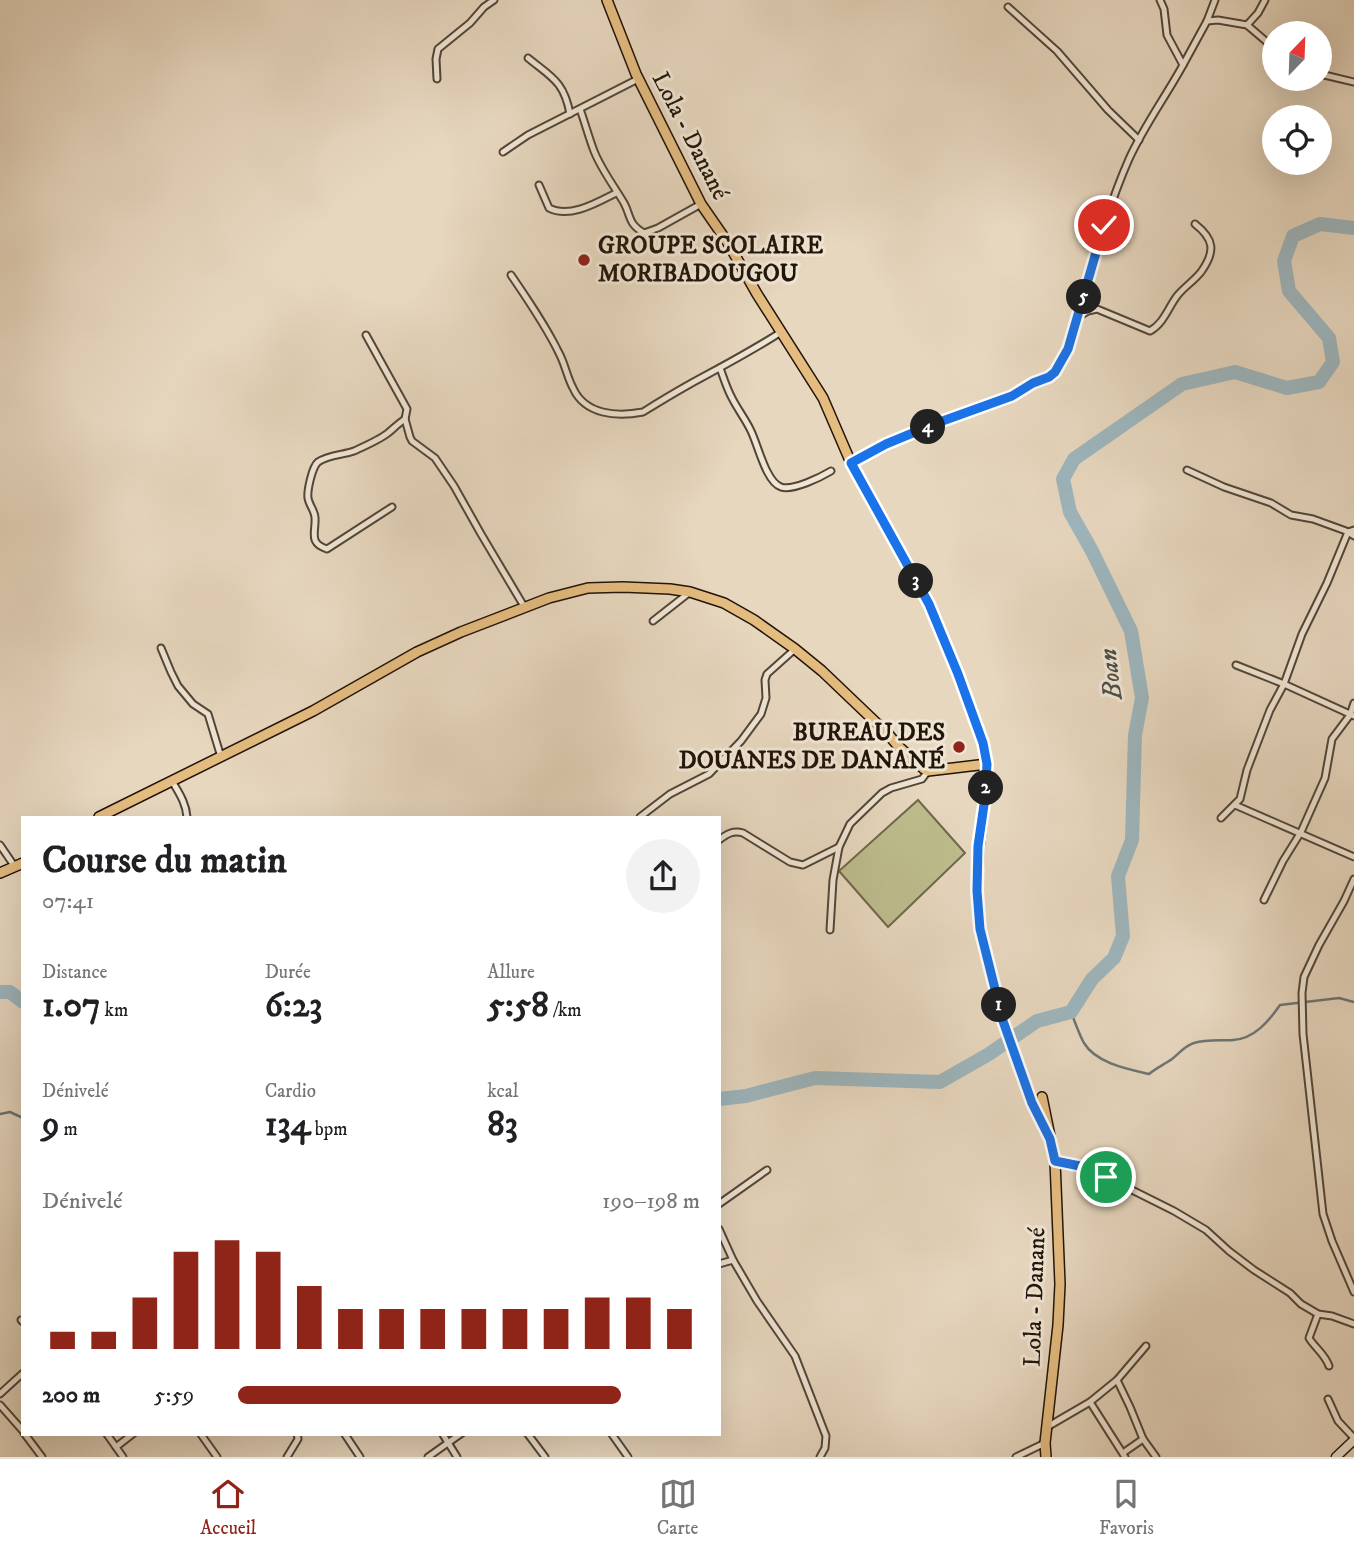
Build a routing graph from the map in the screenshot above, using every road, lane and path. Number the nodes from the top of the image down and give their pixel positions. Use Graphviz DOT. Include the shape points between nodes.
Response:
graph roads {
  1 [pos="494,0"];
  2 [pos="607,0"];
  3 [pos="1160,0"];
  4 [pos="1215,0"];
  5 [pos="1265,0"];
  6 [pos="1008,7"];
  7 [pos="1207,21"];
  8 [pos="1247,25"];
  9 [pos="1262,38"];
  10 [pos="528,58"];
  11 [pos="1183,65"];
  12 [pos="1332,77"];
  13 [pos="437,79"];
  14 [pos="638,79"];
  15 [pos="1354,82"];
  16 [pos="580,110"];
  17 [pos="569,114"];
  18 [pos="1139,139"];
  19 [pos="503,152"];
  20 [pos="539,185"];
  21 [pos="616,193"];
  22 [pos="701,204"];
  23 [pos="1195,224"];
  24 [pos="511,275"];
  25 [pos="1078,317"];
  26 [pos="781,332"];
  27 [pos="366,335"];
  28 [pos="720,369"];
  29 [pos="405,419"];
  30 [pos="851,463"];
  31 [pos="1187,470"];
  32 [pos="831,471"];
  33 [pos="392,507"];
  34 [pos="1352,533"];
  35 [pos="690,592"];
  36 [pos="525,608"];
  37 [pos="653,621"];
  38 [pos="161,648"];
  39 [pos="795,649"];
  40 [pos="1236,665"];
  41 [pos="1284,684"];
  42 [pos="1354,703"];
  43 [pos="1352,715"];
  44 [pos="221,757"];
  45 [pos="987,764"];
  46 [pos="928,771"];
  47 [pos="172,781"];
  48 [pos="1235,805"];
  49 [pos="101,816"];
  50 [pos="187,816"];
  51 [pos="641,816"];
  52 [pos="1221,818"];
  53 [pos="1301,832"];
  54 [pos="721,839"];
  55 [pos="0,845"];
  56 [pos="839,847"];
  57 [pos="1354,857"];
  58 [pos="19,865"];
  59 [pos="0,873"];
  60 [pos="1354,879"];
  61 [pos="1264,900"];
  62 [pos="830,930"];
  63 [pos="1042,1097"];
  64 [pos="1050,1139"];
  65 [pos="1055,1161"];
  66 [pos="767,1170"];
  67 [pos="721,1204"];
  68 [pos="721,1233"];
  69 [pos="733,1260"];
  70 [pos="721,1263"];
  71 [pos="1354,1292"];
  72 [pos="1318,1314"];
  73 [pos="1354,1324"];
  74 [pos="1146,1346"];
  75 [pos="1329,1366"];
  76 [pos="21,1375"];
  77 [pos="1117,1380"];
  78 [pos="0,1394"];
  79 [pos="1328,1399"];
  80 [pos="1090,1402"];
  81 [pos="0,1405"];
  82 [pos="1047,1426"];
  83 [pos="21,1429"];
  84 [pos="27,1436"];
  85 [pos="108,1436"];
  86 [pos="130,1436"];
  87 [pos="202,1436"];
  88 [pos="298,1436"];
  89 [pos="346,1436"];
  90 [pos="444,1436"];
  91 [pos="457,1436"];
  92 [pos="529,1436"];
  93 [pos="613,1436"];
  94 [pos="1143,1439"];
  95 [pos="1354,1439"];
  96 [pos="448,1442"];
  97 [pos="1045,1443"];
  98 [pos="116,1447"];
  99 [pos="1124,1455"];
  100 [pos="42,1457"];
  101 [pos="123,1457"];
  102 [pos="217,1457"];
  103 [pos="287,1457"];
  104 [pos="360,1457"];
  105 [pos="428,1457"];
  106 [pos="457,1457"];
  107 [pos="545,1457"];
  108 [pos="628,1457"];
  109 [pos="820,1457"];
  110 [pos="1016,1457"];
  111 [pos="1046,1457"];
  112 [pos="1156,1457"];
  113 [pos="1336,1457"];
  1 -- 13 [label="street" via="439,49"];
  2 -- 14 [label="main road, Lola - Danané"];
  3 -- 11 [label="street" via="1167,35"];
  4 -- 7 [label="street"];
  5 -- 8 [label="street"];
  6 -- 18 [label="street" via="1057,51"];
  7 -- 8 [label="street"];
  7 -- 11 [label="street"];
  8 -- 9 [label="street"];
  10 -- 17 [label="street" via="556,80"];
  11 -- 18 [label="street"];
  12 -- 15 [label="street"];
  14 -- 16 [label="street"];
  14 -- 22 [label="main road, Lola - Danané"];
  16 -- 17 [label="street"];
  16 -- 21 [label="street"];
  17 -- 19 [label="street"];
  18 -- 25 [label="street" via="1104,225"];
  20 -- 21 [label="street" via="549,208 556,211 575,210"];
  21 -- 22 [label="street" via="634,226 645,233"];
  22 -- 26 [label="main road, Lola - Danané"];
  23 -- 25 [label="street" via="1208,236 1208,259 1158,327 1150,331 1097,309"];
  24 -- 28 [label="street" via="560,354 573,389 598,412 643,412"];
  25 -- 30 [label="street" via="1068,349 1049,377"];
  26 -- 28 [label="street"];
  26 -- 30 [label="main road, Lola - Danané" via="823,398"];
  27 -- 29 [label="street" via="407,409"];
  28 -- 32 [label="street" via="776,485 792,487"];
  29 -- 33 [label="street" via="352,452 319,462 313,468 308,493 315,512 313,535 327,549"];
  29 -- 36 [label="street" via="412,441 435,458 454,486"];
  30 -- 45 [label="main road, Lola - Danané" via="929,604"];
  31 -- 34 [label="street" via="1291,515"];
  34 -- 41 [label="street" via="1302,634"];
  35 -- 36 [label="main road" via="588,588"];
  35 -- 37 [label="street"];
  35 -- 39 [label="main road" via="724,603"];
  36 -- 44 [label="main road" via="403,659"];
  38 -- 44 [label="street" via="178,686 208,714"];
  39 -- 46 [label="main road"];
  39 -- 51 [label="street" via="767,674 761,715 741,741 709,774 670,794"];
  40 -- 41 [label="street"];
  41 -- 43 [label="street"];
  41 -- 48 [label="street"];
  42 -- 43 [label="street"];
  43 -- 53 [label="street" via="1332,739 1325,778"];
  44 -- 47 [label="main road"];
  45 -- 46 [label="main road"];
  45 -- 64 [label="main road, Lola - Danané" via="978,846 980,929 1003,1021"];
  46 -- 56 [label="street" via="922,779 881,793 850,824"];
  47 -- 49 [label="main road"];
  47 -- 50 [label="street"];
  48 -- 52 [label="street"];
  48 -- 53 [label="street"];
  53 -- 57 [label="street"];
  53 -- 61 [label="street"];
  54 -- 56 [label="street" via="736,831 743,833 803,865"];
  55 -- 58 [label="street"];
  56 -- 62 [label="street"];
  58 -- 59 [label="main road"];
  60 -- 71 [label="street" via="1309,965 1302,1000 1322,1214"];
  63 -- 64 [label="main road, Lola - Danané"];
  64 -- 65 [label="main road, Lola - Danané"];
  65 -- 72 [label="street" via="1080,1166 1174,1211"];
  65 -- 82 [label="main road, Lola - Danané" via="1060,1284"];
  66 -- 67 [label="street"];
  68 -- 69 [label="street"];
  69 -- 70 [label="street"];
  69 -- 109 [label="street" via="798,1364 826,1436"];
  72 -- 73 [label="street"];
  72 -- 75 [label="street" via="1309,1338"];
  74 -- 77 [label="street"];
  76 -- 78 [label="street"];
  77 -- 80 [label="street"];
  77 -- 94 [label="street"];
  79 -- 95 [label="street" via="1338,1421"];
  80 -- 82 [label="street"];
  80 -- 99 [label="street"];
  81 -- 83 [label="street"];
  82 -- 97 [label="main road, Lola - Danané"];
  84 -- 100 [label="street"];
  85 -- 98 [label="street"];
  86 -- 98 [label="street"];
  87 -- 102 [label="street"];
  88 -- 103 [label="street"];
  89 -- 104 [label="street"];
  90 -- 96 [label="street"];
  91 -- 96 [label="street"];
  92 -- 107 [label="street"];
  93 -- 108 [label="street"];
  94 -- 99 [label="street"];
  94 -- 112 [label="street"];
  95 -- 113 [label="street"];
  96 -- 105 [label="street"];
  96 -- 106 [label="street"];
  97 -- 110 [label="street"];
  97 -- 111 [label="main road, Lola - Danané"];
  98 -- 101 [label="street"];
}
